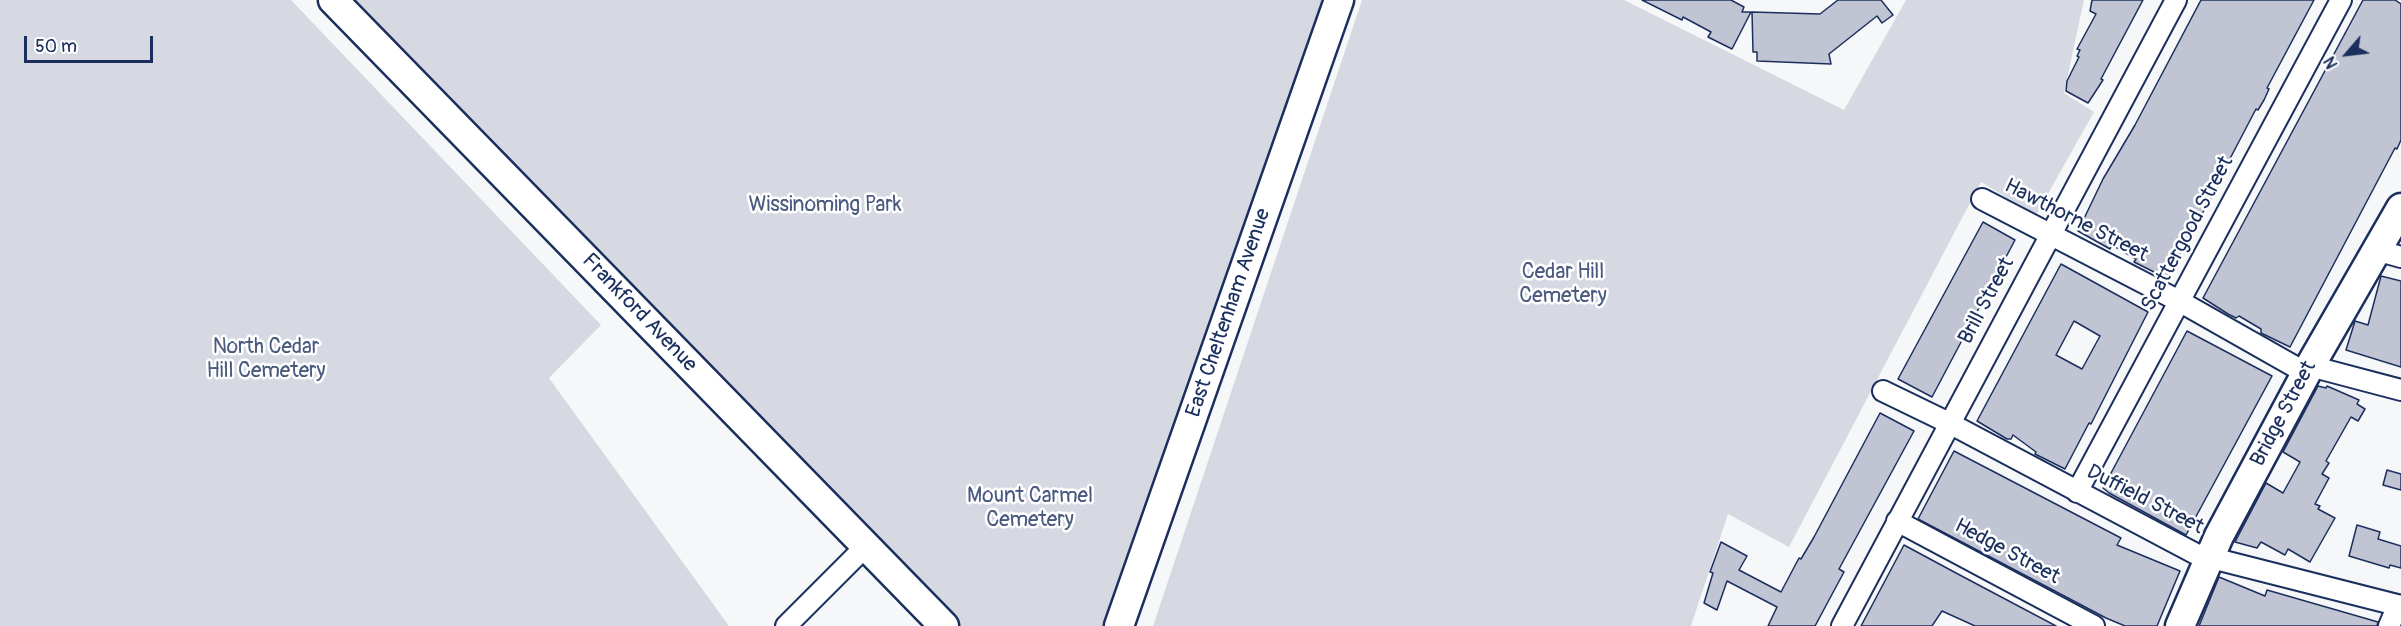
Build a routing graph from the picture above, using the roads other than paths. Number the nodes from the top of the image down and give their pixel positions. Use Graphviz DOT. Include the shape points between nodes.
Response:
graph roads {
  1 [pos="333,0"];
  2 [pos="1339,0"];
  3 [pos="2176,0"];
  4 [pos="2341,0"];
  5 [pos="1982,199"];
  6 [pos="2401,208"];
  7 [pos="2051,234"];
  8 [pos="2389,253"];
  9 [pos="2179,301"];
  10 [pos="2308,370"];
  11 [pos="2401,390"];
  12 [pos="1883,391"];
  13 [pos="1949,423"];
  14 [pos="2077,492"];
  15 [pos="1897,521"];
  16 [pos="867,545"];
  17 [pos="2208,558"];
  18 [pos="2399,606"];
  19 [pos="786,626"];
  20 [pos="944,626"];
  21 [pos="1119,626"];
  22 [pos="1842,626"];
  23 [pos="2094,626"];
  24 [pos="2180,626"];
  25 [pos="2389,626"];
  1 -- 16 [label="main road, Frankford Avenue"];
  2 -- 21 [label="main road, East Cheltenham Avenue"];
  3 -- 7 [label="street, Brill Street"];
  4 -- 9 [label="street, Scattergood Street"];
  5 -- 7 [label="street, Hawthorne Street"];
  6 -- 8 [label="main road, Bridge Street"];
  7 -- 9 [label="street, Hawthorne Street"];
  7 -- 13 [label="street, Brill Street"];
  8 -- 10 [label="main road, Bridge Street"];
  9 -- 10 [label="street, Hawthorne Street"];
  9 -- 14 [label="street, Scattergood Street"];
  10 -- 11 [label="street, Hawthorne Street"];
  10 -- 17 [label="main road, Bridge Street"];
  12 -- 13 [label="street, Duffield Street"];
  13 -- 14 [label="street, Duffield Street"];
  13 -- 15 [label="street, Brill Street"];
  14 -- 17 [label="street, Duffield Street"];
  15 -- 22 [label="street, Brill Street"];
  15 -- 23 [label="street, Hedge Street"];
  16 -- 19 [label="street"];
  16 -- 20 [label="main road, Frankford Avenue"];
  17 -- 18 [label="street, Duffield Street"];
  17 -- 24 [label="main road, Bridge Street"];
  18 -- 25 [label="street"];
}
